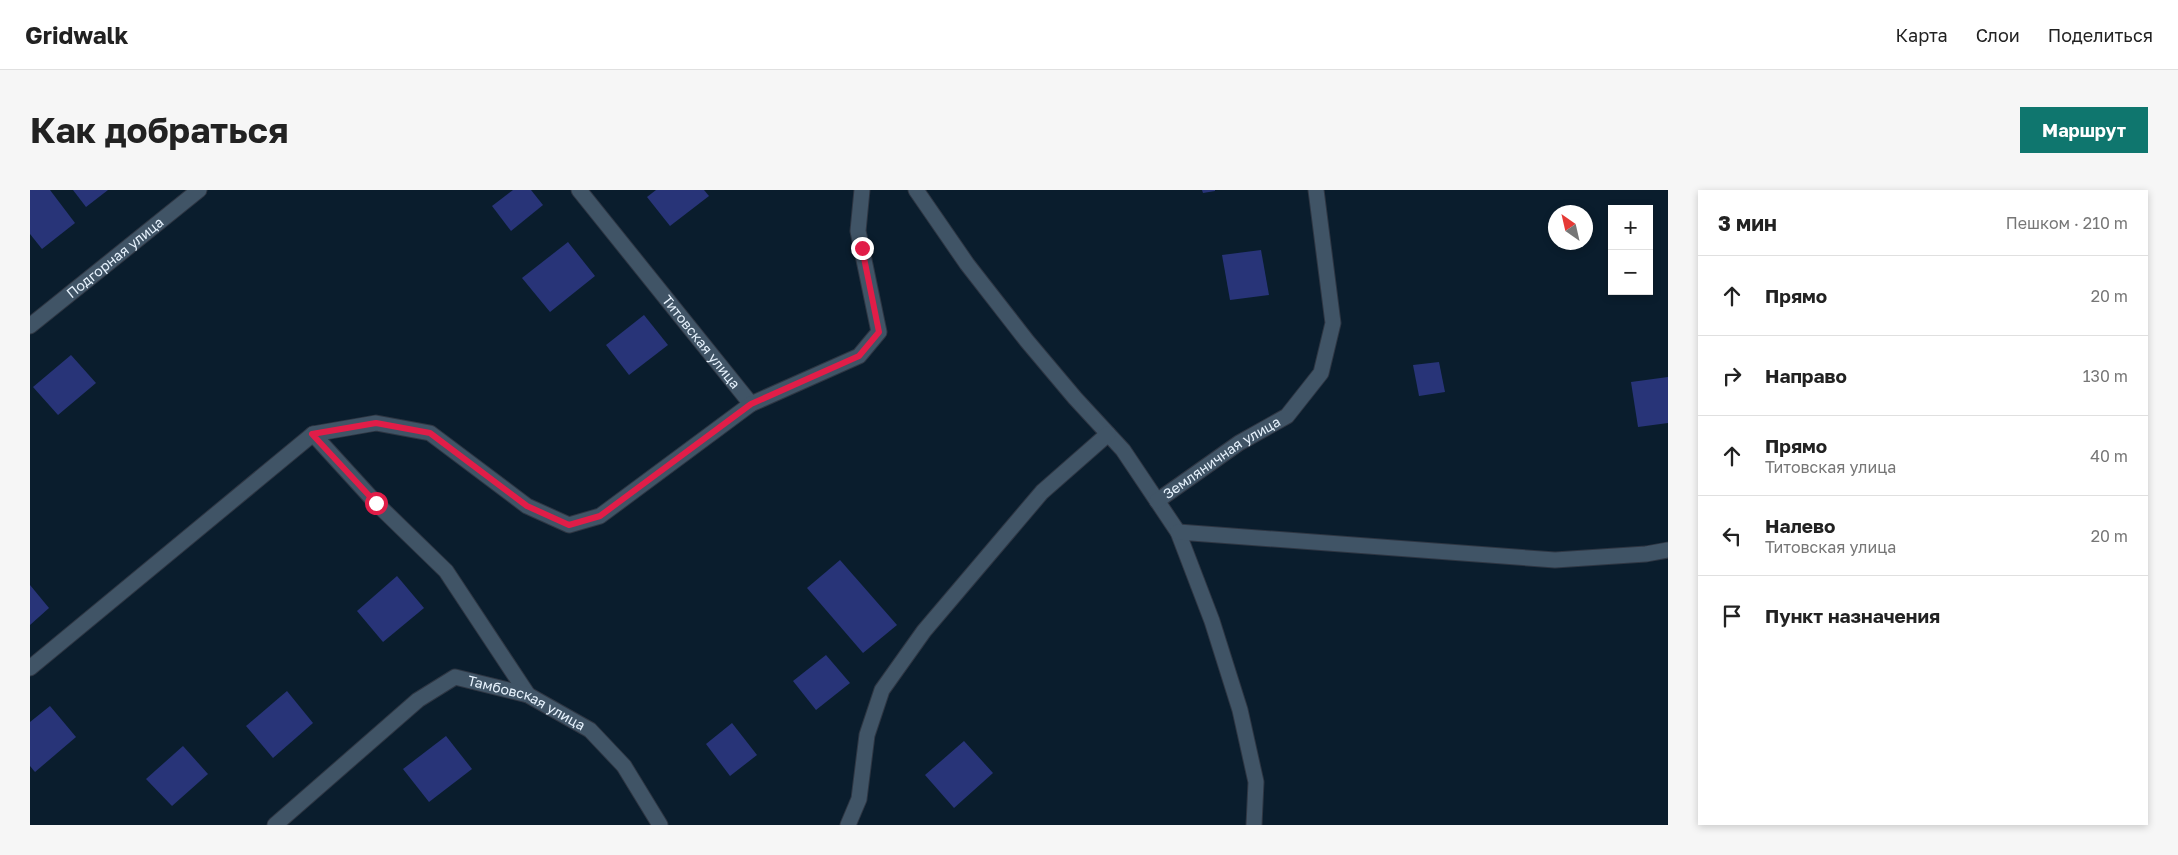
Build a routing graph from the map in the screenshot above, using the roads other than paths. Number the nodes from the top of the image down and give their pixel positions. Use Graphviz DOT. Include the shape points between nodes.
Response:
graph roads {
  1 [pos="199,190"];
  2 [pos="579,190"];
  3 [pos="862,190"];
  4 [pos="916,190"];
  5 [pos="1316,190"];
  6 [pos="30,326"];
  7 [pos="751,404"];
  8 [pos="312,434"];
  9 [pos="1108,434"];
  10 [pos="1157,501"];
  11 [pos="1178,532"];
  12 [pos="1668,550"];
  13 [pos="30,668"];
  14 [pos="528,695"];
  15 [pos="275,825"];
  16 [pos="660,825"];
  17 [pos="848,825"];
  18 [pos="1254,825"];
  1 -- 6 [label="street, Подгорная улица"];
  2 -- 7 [label="street, Титовская улица"];
  3 -- 7 [label="street" via="858,231 879,332 859,356"];
  4 -- 9 [label="street" via="967,264 1027,341"];
  5 -- 10 [label="street, Земляничная улица" via="1333,323 1321,373 1287,416 1239,443"];
  7 -- 8 [label="street" via="600,516 569,525 527,506 430,433 376,423"];
  8 -- 13 [label="street"];
  8 -- 14 [label="street" via="446,571"];
  9 -- 10 [label="street" via="1123,450"];
  9 -- 17 [label="street" via="1042,492 924,631 882,690 867,735 859,799"];
  10 -- 11 [label="street"];
  11 -- 12 [label="street" via="1555,560"];
  11 -- 18 [label="street" via="1212,620 1240,710 1256,782"];
  14 -- 15 [label="street, Тамбовская улица" via="455,677 418,700"];
  14 -- 16 [label="street, Тамбовская улица" via="590,730 624,766"];
}
